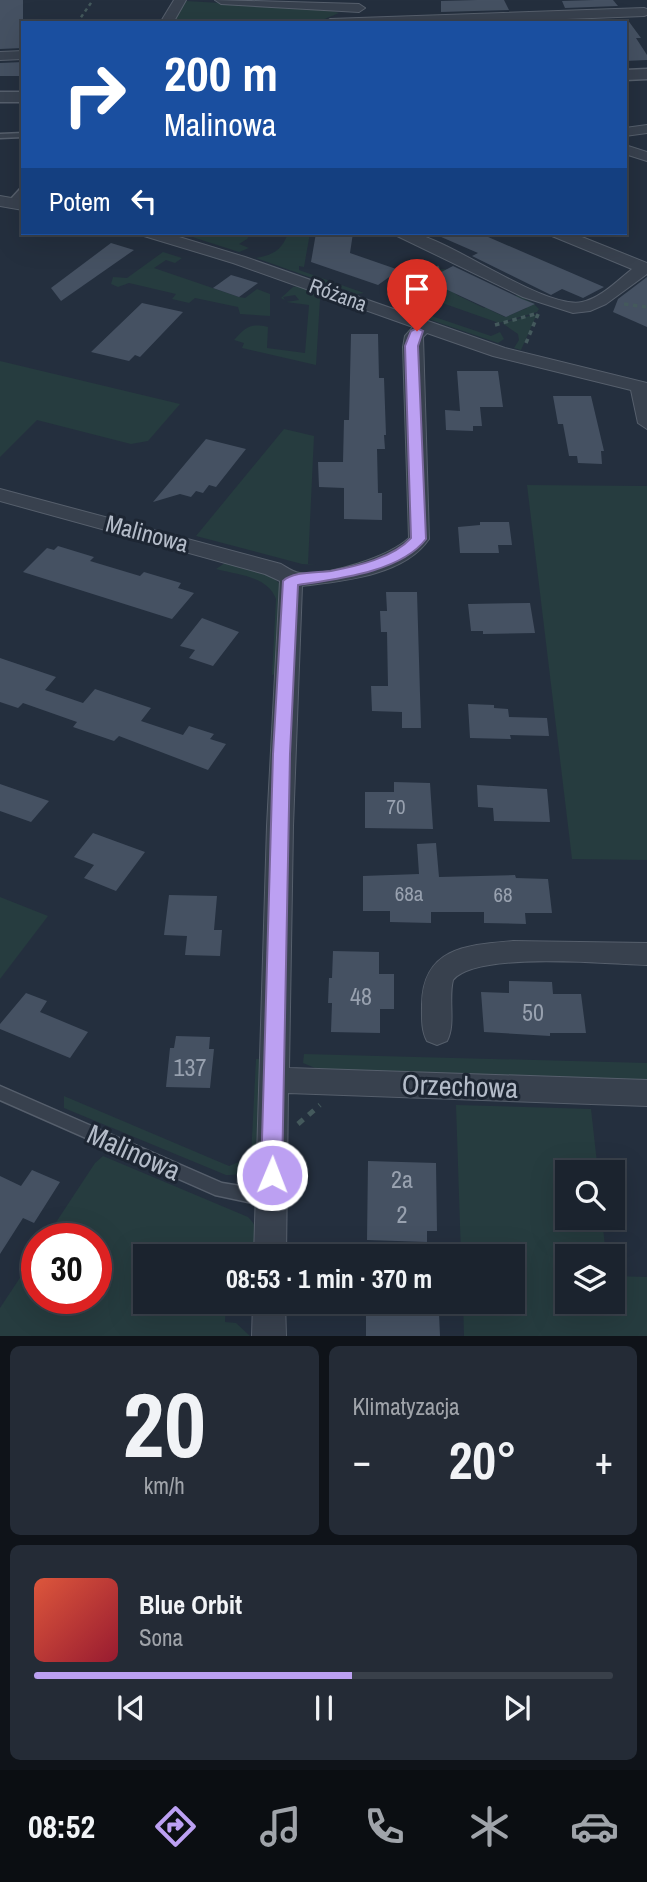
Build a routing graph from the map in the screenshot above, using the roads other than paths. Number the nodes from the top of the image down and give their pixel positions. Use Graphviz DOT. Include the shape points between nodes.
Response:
graph roads {
  1 [pos="180,0"];
  2 [pos="221,0"];
  3 [pos="536,0"];
  4 [pos="636,0"];
  5 [pos="361,4"];
  6 [pos="646,14"];
  7 [pos="544,15"];
  8 [pos="167,21"];
  9 [pos="333,21"];
  10 [pos="404,21"];
  11 [pos="21,55"];
  12 [pos="0,56"];
  13 [pos="647,74"];
  14 [pos="627,75"];
  15 [pos="0,97"];
  16 [pos="21,97"];
  17 [pos="647,129"];
  18 [pos="627,132"];
  19 [pos="21,135"];
  20 [pos="0,136"];
  21 [pos="627,150"];
  22 [pos="647,157"];
  23 [pos="157,235"];
  24 [pos="403,235"];
  25 [pos="562,235"];
  26 [pos="641,271"];
  27 [pos="424,326"];
  28 [pos="643,388"];
  29 [pos="647,422"];
  30 [pos="0,495"];
  31 [pos="291,581"];
  32 [pos="647,954"];
  33 [pos="437,1033"];
  34 [pos="273,1080"];
  35 [pos="0,1093"];
  36 [pos="647,1093"];
  37 [pos="271,1199"];
  38 [pos="270,1244"];
  39 [pos="269,1314"];
  40 [pos="269,1336"];
  1 -- 8 [label="street"];
  2 -- 5 [label="street"];
  3 -- 7 [label="street"];
  4 -- 6 [label="street"];
  5 -- 9 [label="street"];
  6 -- 7 [label="street"];
  7 -- 10 [label="street"];
  11 -- 12 [label="street"];
  13 -- 14 [label="street"];
  15 -- 16 [label="street"];
  17 -- 18 [label="street"];
  19 -- 20 [label="lane"];
  21 -- 22 [label="street"];
  23 -- 27 [label="street, Różana"];
  24 -- 26 [label="street" via="573,308 588,306"];
  25 -- 26 [label="street"];
  27 -- 28 [label="street, Różana" via="527,360"];
  27 -- 31 [label="street" via="412,346 419,539 409,550 383,562"];
  28 -- 29 [label="street"];
  30 -- 31 [label="street, Malinowa" via="273,569"];
  31 -- 34 [label="street"];
  32 -- 33 [label="street" via="508,952 464,959 449,965 440,978"];
  34 -- 36 [label="street, Orzechowa"];
  34 -- 37 [label="street"];
  35 -- 37 [label="lane, Malinowa" via="221,1190"];
  37 -- 38 [label="street"];
  39 -- 40 [label="street"];
}
